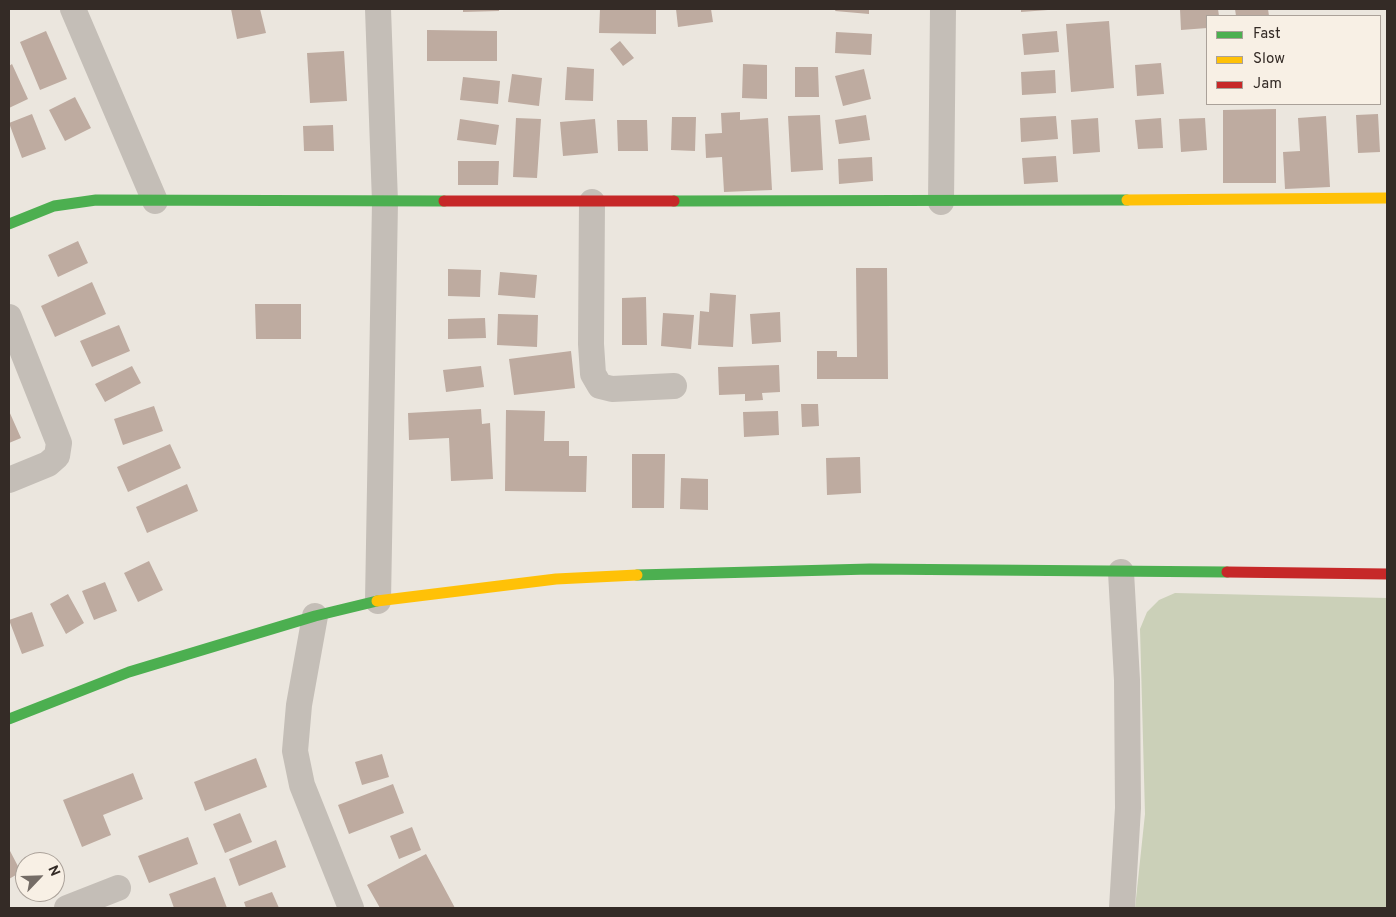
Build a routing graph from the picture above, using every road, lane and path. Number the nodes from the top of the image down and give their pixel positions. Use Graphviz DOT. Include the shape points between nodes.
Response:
graph roads {
  1 [pos="73,9"];
  2 [pos="378,9"];
  3 [pos="943,9"];
  4 [pos="1387,198"];
  5 [pos="155,201"];
  6 [pos="385,202"];
  7 [pos="592,202"];
  8 [pos="942,202"];
  9 [pos="9,224"];
  10 [pos="9,317"];
  11 [pos="674,386"];
  12 [pos="9,480"];
  13 [pos="1121,572"];
  14 [pos="1387,574"];
  15 [pos="378,601"];
  16 [pos="315,616"];
  17 [pos="9,719"];
  18 [pos="118,888"];
  19 [pos="67,908"];
  20 [pos="351,908"];
  21 [pos="1122,908"];
  1 -- 5 [label="street"];
  2 -- 6 [label="street"];
  3 -- 8 [label="street"];
  4 -- 8 [label="street"];
  5 -- 6 [label="street"];
  5 -- 9 [label="street" via="96,200 54,206"];
  6 -- 7 [label="street"];
  6 -- 15 [label="street"];
  7 -- 8 [label="street"];
  7 -- 11 [label="street" via="593,374 600,386 612,389"];
  10 -- 12 [label="street" via="59,443 57,456 48,464"];
  13 -- 14 [label="street"];
  13 -- 15 [label="street" via="870,569 703,572 556,580"];
  13 -- 21 [label="street" via="1127,680 1128,808"];
  15 -- 16 [label="street"];
  16 -- 17 [label="street" via="128,672"];
  16 -- 20 [label="street" via="299,705 295,751 302,785"];
  18 -- 19 [label="street"];
}
